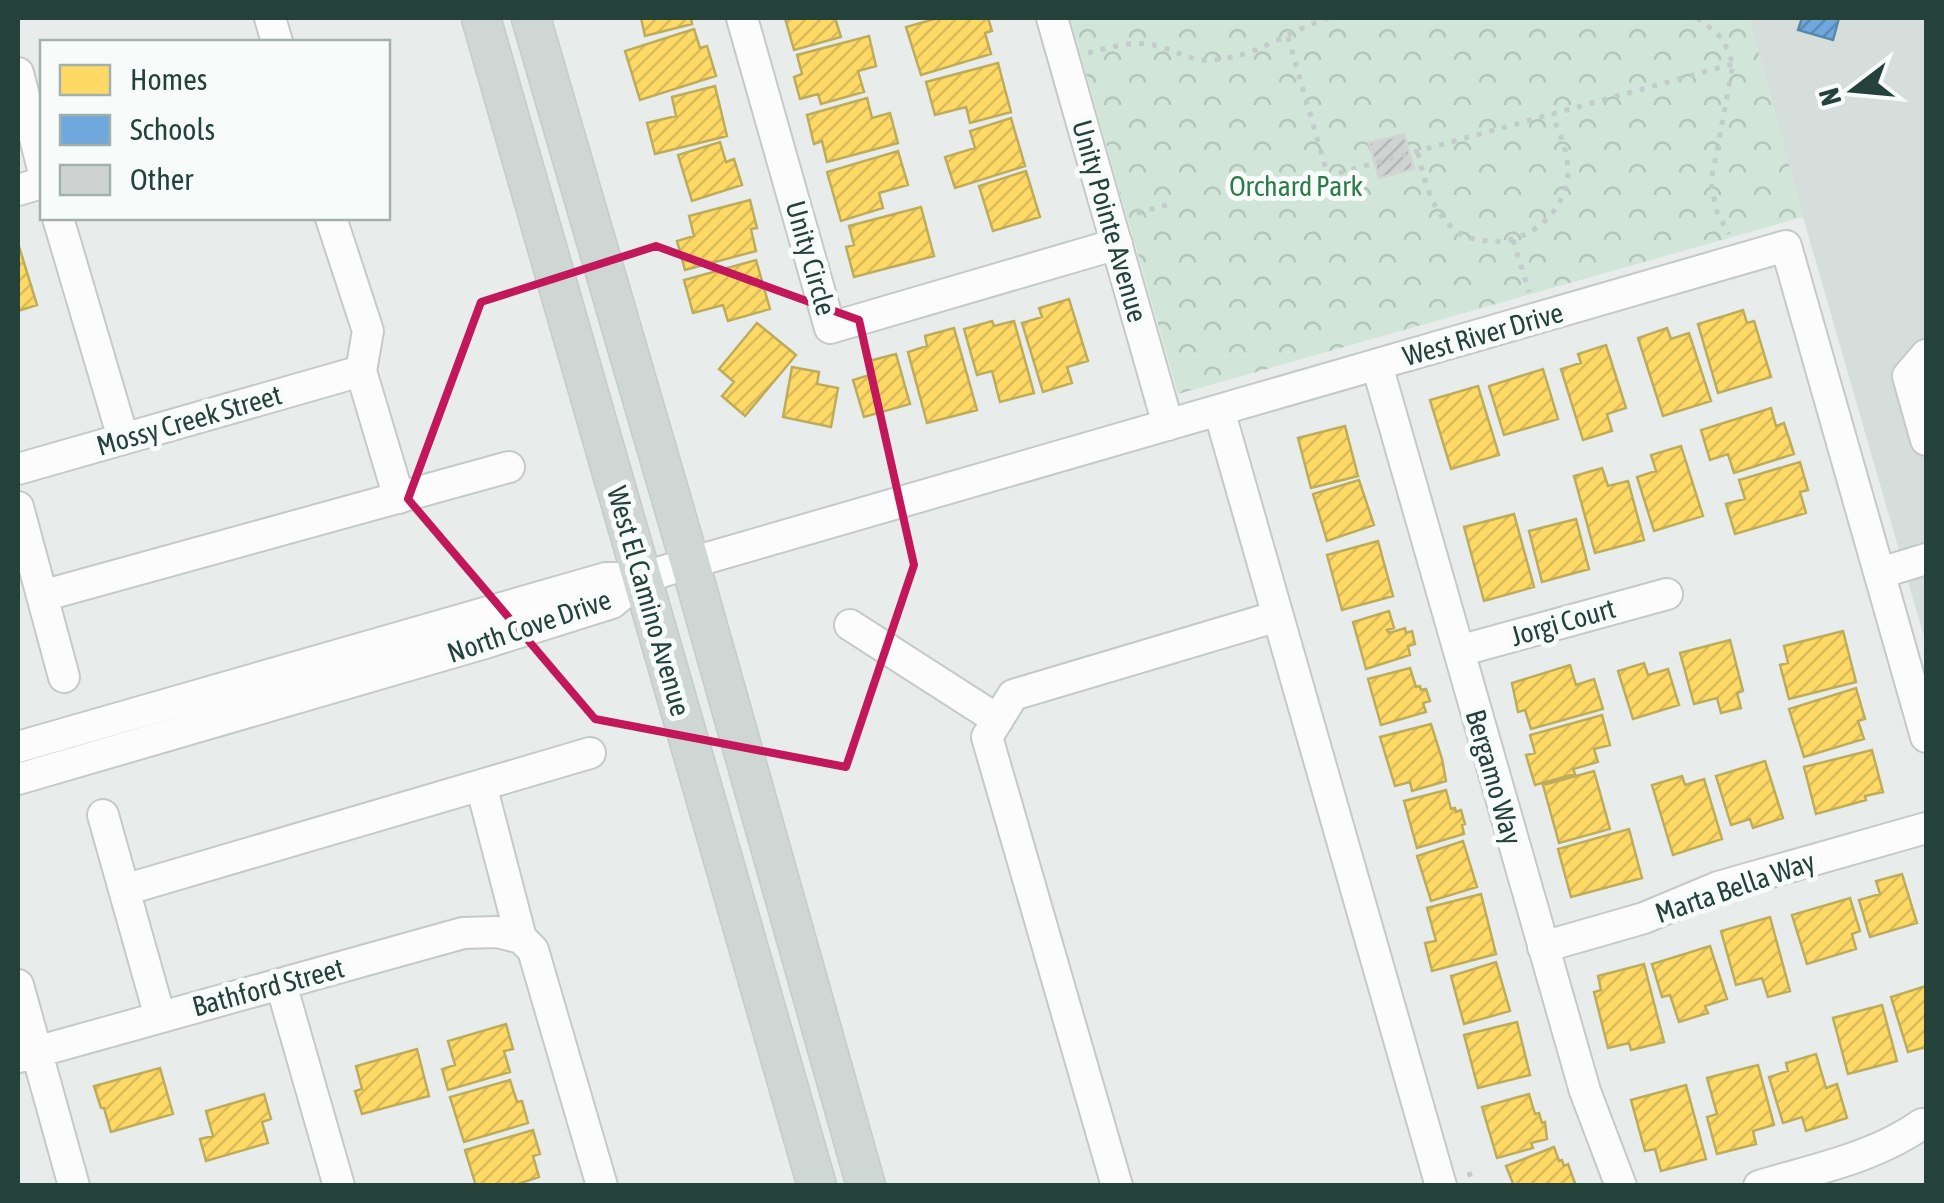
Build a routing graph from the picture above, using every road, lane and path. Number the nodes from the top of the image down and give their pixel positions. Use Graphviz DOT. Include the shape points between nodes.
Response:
graph roads {
  1 [pos="481,18"];
  2 [pos="530,18"];
  3 [pos="742,18"];
  4 [pos="1052,18"];
  5 [pos="1328,18"];
  6 [pos="1697,18"];
  7 [pos="1288,37"];
  8 [pos="1086,54"];
  9 [pos="1733,64"];
  10 [pos="18,73"];
  11 [pos="1552,115"];
  12 [pos="1418,153"];
  13 [pos="40,158"];
  14 [pos="1328,176"];
  15 [pos="1313,180"];
  16 [pos="1174,203"];
  17 [pos="59,220"];
  18 [pos="332,220"];
  19 [pos="1113,232"];
  20 [pos="1728,233"];
  21 [pos="1512,240"];
  22 [pos="1538,318"];
  23 [pos="1926,354"];
  24 [pos="1377,364"];
  25 [pos="361,372"];
  26 [pos="1219,410"];
  27 [pos="1168,425"];
  28 [pos="123,438"];
  29 [pos="1926,440"];
  30 [pos="509,467"];
  31 [pos="18,469"];
  32 [pos="399,498"];
  33 [pos="18,507"];
  34 [pos="1926,558"];
  35 [pos="690,563"];
  36 [pos="1880,573"];
  37 [pos="642,578"];
  38 [pos="1667,594"];
  39 [pos="42,596"];
  40 [pos="1278,616"];
  41 [pos="850,625"];
  42 [pos="1459,652"];
  43 [pos="64,677"];
  44 [pos="998,720"];
  45 [pos="1926,738"];
  46 [pos="18,748"];
  47 [pos="590,753"];
  48 [pos="18,779"];
  49 [pos="481,785"];
  50 [pos="103,814"];
  51 [pos="1926,828"];
  52 [pos="124,890"];
  53 [pos="520,938"];
  54 [pos="1543,947"];
  55 [pos="281,984"];
  56 [pos="18,985"];
  57 [pos="160,1017"];
  58 [pos="26,1054"];
  59 [pos="1922,1124"];
  60 [pos="74,1186"];
  61 [pos="339,1186"];
  62 [pos="602,1186"];
  63 [pos="817,1186"];
  64 [pos="866,1186"];
  65 [pos="1118,1186"];
  66 [pos="1441,1186"];
  67 [pos="1621,1186"];
  68 [pos="1759,1186"];
  1 -- 37 [label="main road, West El Camino Avenue"];
  2 -- 35 [label="main road, West El Camino Avenue"];
  3 -- 19 [label="street, Unity Circle" via="830,328"];
  4 -- 19 [label="street, Unity Pointe Avenue"];
  5 -- 7 [label="path"];
  6 -- 9 [label="path" via="1724,42"];
  7 -- 8 [label="path" via="1225,59 1140,44"];
  7 -- 14 [label="path"];
  9 -- 11 [label="path"];
  9 -- 20 [label="path" via="1711,182"];
  10 -- 13 [label="street"];
  11 -- 12 [label="path"];
  11 -- 21 [label="path" via="1568,179 1553,212"];
  12 -- 14 [label="path"];
  12 -- 21 [label="path" via="1434,205 1460,235"];
  14 -- 15 [label="path"];
  16 -- 19 [label="path"];
  17 -- 28 [label="street"];
  18 -- 25 [label="street" via="368,330"];
  19 -- 27 [label="street, Unity Pointe Avenue"];
  21 -- 22 [label="path"];
  22 -- 24 [label="street, West River Drive"];
  22 -- 36 [label="street, West River Drive" via="1786,246"];
  23 -- 29 [label="street" via="1908,376"];
  24 -- 26 [label="street, West River Drive"];
  24 -- 42 [label="street, Bergamo Way"];
  25 -- 28 [label="street, Mossy Creek Street"];
  25 -- 32 [label="street"];
  26 -- 27 [label="street, West River Drive"];
  26 -- 40 [label="street"];
  27 -- 35 [label="street, West River Drive"];
  28 -- 31 [label="street, Mossy Creek Street"];
  30 -- 32 [label="street"];
  32 -- 39 [label="street"];
  33 -- 39 [label="street"];
  34 -- 36 [label="street"];
  35 -- 37 [label="street, West River Drive"];
  35 -- 64 [label="main road, West El Camino Avenue"];
  36 -- 45 [label="street, West River Drive"];
  37 -- 46 [label="street, North Cove Drive" via="588,582"];
  37 -- 48 [label="street, North Cove Drive" via="612,603"];
  37 -- 63 [label="main road, West El Camino Avenue"];
  38 -- 42 [label="street, Jorgi Court"];
  39 -- 43 [label="street"];
  40 -- 44 [label="street" via="1013,696"];
  40 -- 66 [label="street"];
  41 -- 44 [label="street"];
  42 -- 54 [label="street, Bergamo Way"];
  44 -- 65 [label="street" via="988,737"];
  47 -- 49 [label="street"];
  49 -- 52 [label="street"];
  49 -- 53 [label="street"];
  50 -- 52 [label="street"];
  51 -- 54 [label="street, Marta Bella Way" via="1718,887 1644,918"];
  52 -- 57 [label="street"];
  53 -- 55 [label="street, Bathford Street" via="464,933"];
  53 -- 62 [label="street" via="533,950"];
  54 -- 67 [label="street, Bergamo Way"];
  55 -- 57 [label="street, Bathford Street"];
  55 -- 61 [label="street"];
  56 -- 58 [label="street"];
  57 -- 58 [label="street, Bathford Street"];
  58 -- 60 [label="street"];
  59 -- 68 [label="street" via="1874,1152"];
}
